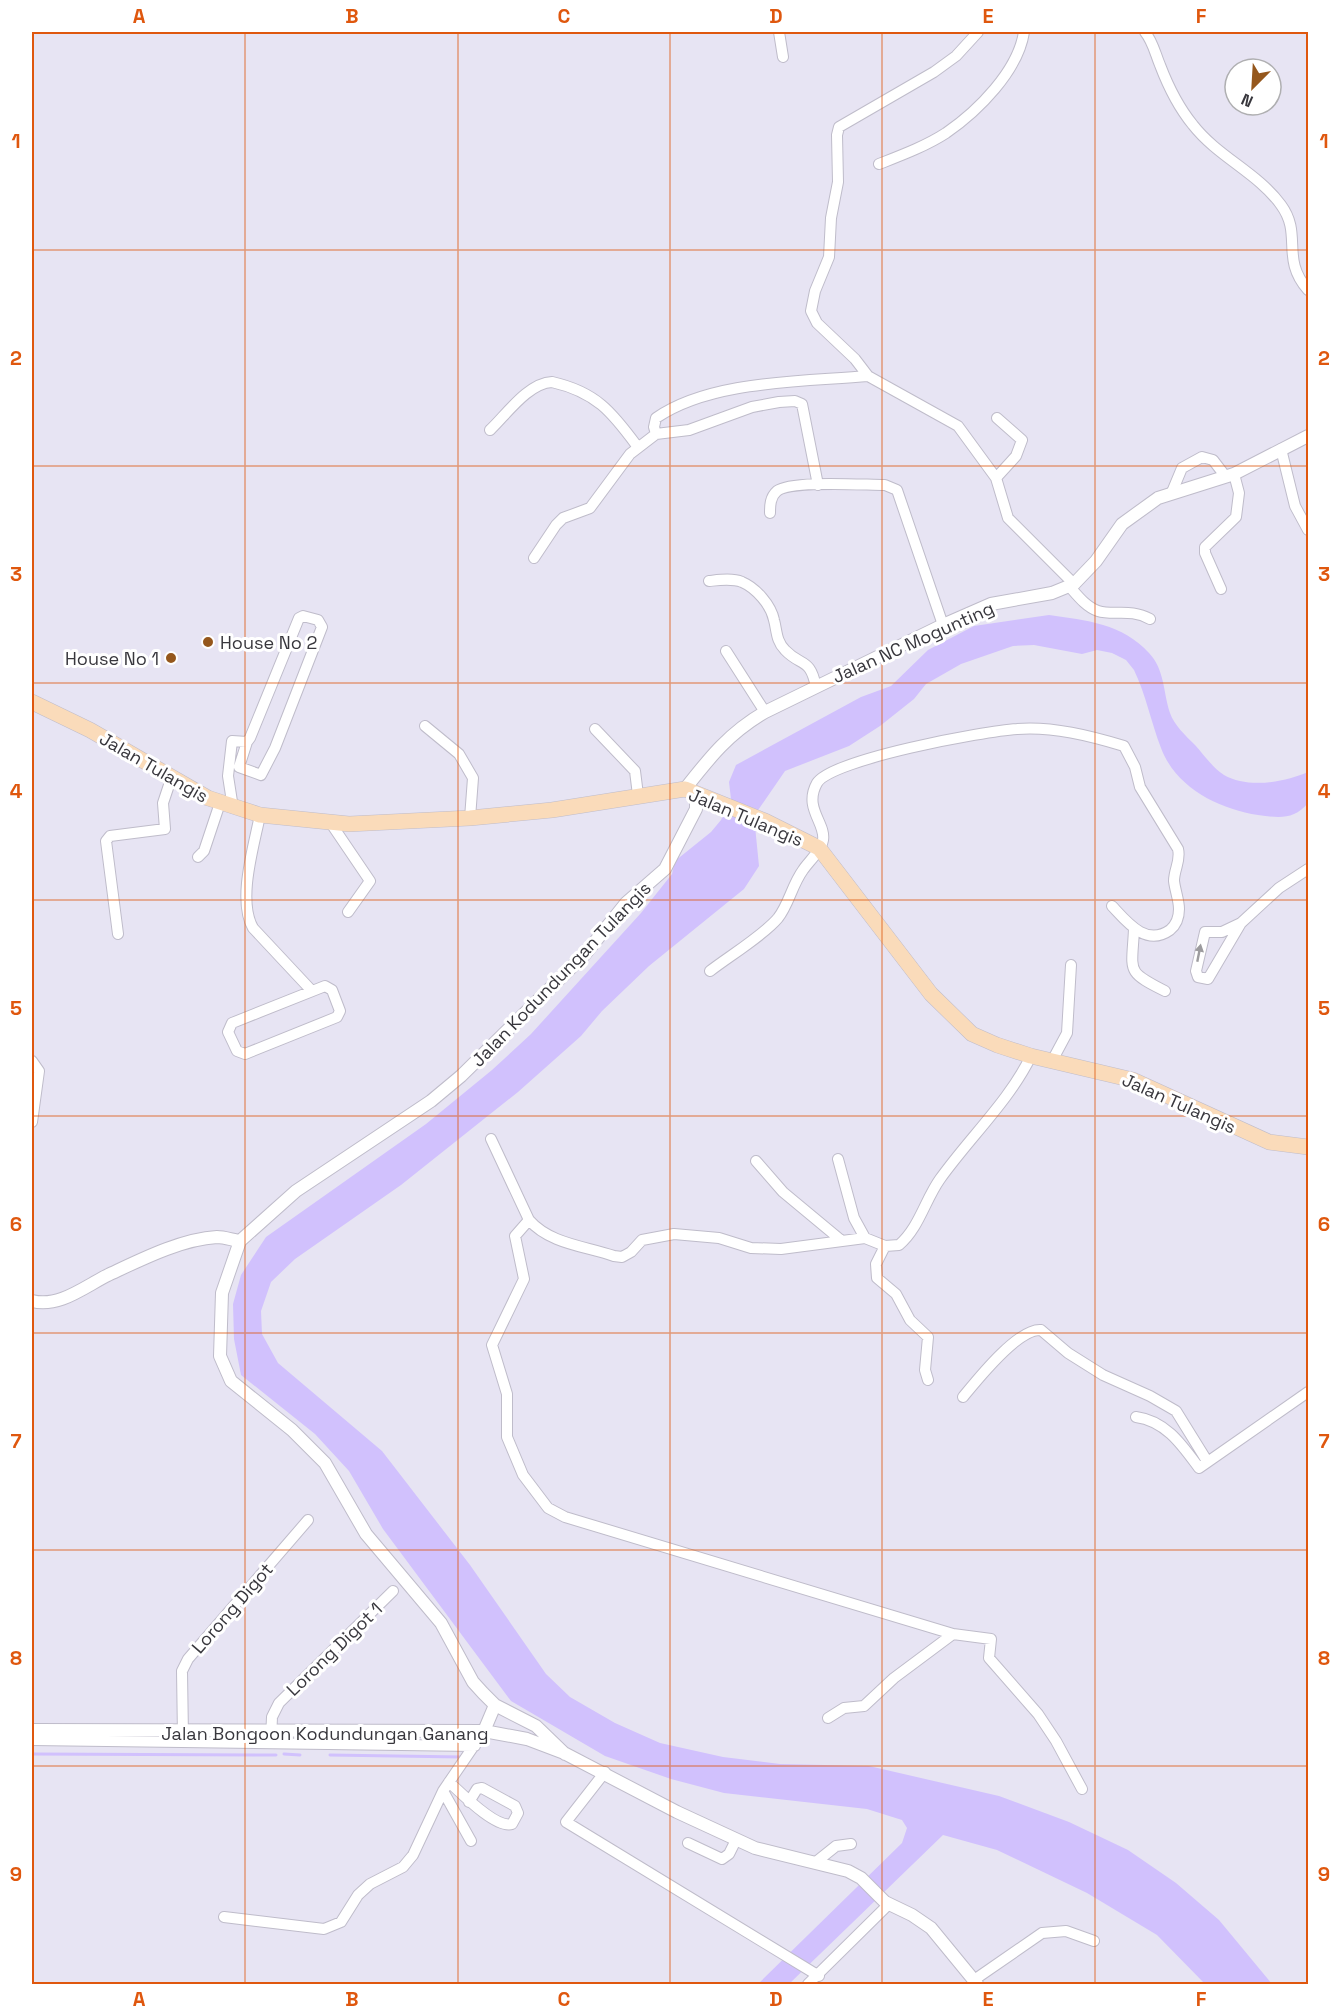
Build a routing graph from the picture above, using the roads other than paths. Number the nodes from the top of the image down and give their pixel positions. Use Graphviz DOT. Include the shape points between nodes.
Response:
graph roads {
  1 [pos="779,32"];
  2 [pos="978,32"];
  3 [pos="1024,32"];
  4 [pos="1145,32"];
  5 [pos="783,57"];
  6 [pos="879,164"];
  7 [pos="1308,290"];
  8 [pos="868,376"];
  9 [pos="997,418"];
  10 [pos="490,430"];
  11 [pos="656,434"];
  12 [pos="1308,435"];
  13 [pos="638,446"];
  14 [pos="1281,449"];
  15 [pos="1230,475"];
  16 [pos="996,478"];
  17 [pos="818,485"];
  18 [pos="1172,492"];
  19 [pos="770,513"];
  20 [pos="1308,530"];
  21 [pos="534,558"];
  22 [pos="709,580"];
  23 [pos="1071,585"];
  24 [pos="1221,589"];
  25 [pos="1150,619"];
  26 [pos="943,625"];
  27 [pos="726,651"];
  28 [pos="816,687"];
  29 [pos="32,702"];
  30 [pos="765,712"];
  31 [pos="425,726"];
  32 [pos="595,729"];
  33 [pos="247,742"];
  34 [pos="228,776"];
  35 [pos="171,780"];
  36 [pos="690,792"];
  37 [pos="638,795"];
  38 [pos="222,804"];
  39 [pos="260,815"];
  40 [pos="470,818"];
  41 [pos="330,822"];
  42 [pos="819,848"];
  43 [pos="198,857"];
  44 [pos="1308,869"];
  45 [pos="1112,906"];
  46 [pos="348,912"];
  47 [pos="1240,923"];
  48 [pos="1134,929"];
  49 [pos="1222,932"];
  50 [pos="118,934"];
  51 [pos="1229,942"];
  52 [pos="1071,965"];
  53 [pos="710,971"];
  54 [pos="311,990"];
  55 [pos="1165,991"];
  56 [pos="1031,1056"];
  57 [pos="1052,1060"];
  58 [pos="32,1061"];
  59 [pos="32,1122"];
  60 [pos="490,1139"];
  61 [pos="1308,1147"];
  62 [pos="837,1159"];
  63 [pos="756,1161"];
  64 [pos="529,1220"];
  65 [pos="865,1238"];
  66 [pos="240,1241"];
  67 [pos="842,1241"];
  68 [pos="885,1246"];
  69 [pos="32,1301"];
  70 [pos="928,1380"];
  71 [pos="1308,1392"];
  72 [pos="963,1397"];
  73 [pos="1136,1417"];
  74 [pos="1207,1461"];
  75 [pos="308,1520"];
  76 [pos="393,1591"];
  77 [pos="953,1634"];
  78 [pos="495,1705"];
  79 [pos="828,1718"];
  80 [pos="32,1730"];
  81 [pos="484,1731"];
  82 [pos="144,1737"];
  83 [pos="183,1738"];
  84 [pos="271,1738"];
  85 [pos="32,1740"];
  86 [pos="475,1746"];
  87 [pos="565,1754"];
  88 [pos="604,1772"];
  89 [pos="446,1786"];
  90 [pos="1082,1789"];
  91 [pos="469,1802"];
  92 [pos="471,1840"];
  93 [pos="736,1840"];
  94 [pos="688,1843"];
  95 [pos="851,1844"];
  96 [pos="816,1862"];
  97 [pos="887,1903"];
  98 [pos="224,1917"];
  99 [pos="1094,1941"];
  100 [pos="815,1973"];
  101 [pos="976,1982"];
  102 [pos="808,1984"];
  1 -- 5 [label="street"];
  2 -- 8 [label="street" via="934,72 844,122 838,130 838,182 829,257 815,291 812,311 817,322"];
  3 -- 6 [label="street" via="1008,69 971,113 946,133"];
  4 -- 7 [label="street" via="1186,117 1208,142 1262,184 1282,206 1293,238 1294,270"];
  8 -- 11 [label="street" via="710,393 673,406 656,418"];
  8 -- 16 [label="street" via="958,426"];
  9 -- 16 [label="street" via="1022,440 1016,456"];
  10 -- 13 [label="street" via="526,395 552,382 600,401"];
  11 -- 13 [label="street"];
  11 -- 17 [label="street" via="689,430 752,407 798,401"];
  12 -- 14 [label="street, Jalan NC Mogunting"];
  13 -- 21 [label="street" via="590,508 563,518"];
  14 -- 15 [label="street, Jalan NC Mogunting"];
  14 -- 20 [label="street" via="1295,506"];
  15 -- 18 [label="street, Jalan NC Mogunting"];
  15 -- 18 [label="street" via="1213,460 1203,457 1182,468"];
  15 -- 24 [label="street" via="1239,494 1236,517 1205,547"];
  16 -- 23 [label="street" via="1008,518"];
  17 -- 19 [label="street" via="778,490 773,495"];
  17 -- 26 [label="street" via="885,485 897,490"];
  18 -- 23 [label="street, Jalan NC Mogunting" via="1122,524 1096,561"];
  22 -- 28 [label="street" via="741,582 768,604 777,638 786,651 809,665"];
  23 -- 25 [label="street" via="1083,601 1098,611 1142,614"];
  23 -- 26 [label="street, Jalan NC Mogunting" via="1052,593 991,604"];
  26 -- 28 [label="street, Jalan NC Mogunting"];
  27 -- 30 [label="street"];
  28 -- 30 [label="street, Jalan NC Mogunting"];
  29 -- 35 [label="main road, Jalan Tulangis" via="90,730"];
  30 -- 36 [label="street, Jalan NC Mogunting" via="739,727 718,747"];
  31 -- 40 [label="street" via="459,754 473,778"];
  32 -- 37 [label="street" via="635,771"];
  33 -- 33 [label="street" via="299,618 318,620 322,627 261,775 239,767"];
  33 -- 34 [label="street" via="232,741"];
  34 -- 38 [label="street"];
  34 -- 38 [label="street"];
  35 -- 38 [label="main road, Jalan Tulangis"];
  35 -- 50 [label="street" via="164,803 165,829 110,836 106,841"];
  36 -- 37 [label="main road, Jalan Tulangis"];
  36 -- 42 [label="main road, Jalan Tulangis" via="765,821"];
  36 -- 66 [label="street, Jalan Kodundungan Tulangis" via="696,809 664,869 626,903 586,953 497,1042 431,1101 296,1191"];
  37 -- 40 [label="main road, Jalan Tulangis" via="552,810"];
  38 -- 39 [label="main road, Jalan Tulangis"];
  38 -- 43 [label="street"];
  39 -- 41 [label="main road, Jalan Tulangis"];
  39 -- 54 [label="street" via="246,895 248,919"];
  40 -- 41 [label="main road, Jalan Tulangis"];
  41 -- 46 [label="street" via="370,881"];
  42 -- 48 [label="street" via="823,840 813,813 813,796 818,782 832,772 910,747 1018,728 1098,738 1124,746 1140,787 1180,857 1174,873 1179,908 1173,928 1162,935 1146,935"];
  42 -- 53 [label="street" via="776,921"];
  42 -- 56 [label="main road, Jalan Tulangis" via="953,1018 972,1034"];
  44 -- 47 [label="street" via="1279,888"];
  45 -- 48 [label="street"];
  47 -- 49 [label="street"];
  47 -- 51 [label="street"];
  48 -- 55 [label="street" via="1132,970"];
  49 -- 51 [label="street"];
  51 -- 49 [label="street, one-way" via="1208,979 1198,978 1196,971 1205,932"];
  52 -- 57 [label="street" via="1067,1033"];
  54 -- 54 [label="street" via="232,1023 228,1032 237,1051 245,1054 339,1014 329,987"];
  56 -- 57 [label="main road, Jalan Tulangis"];
  56 -- 68 [label="street" via="1013,1088 939,1181 913,1231 899,1245"];
  57 -- 61 [label="main road, Jalan Tulangis" via="1133,1080 1269,1142"];
  58 -- 59 [label="street" via="39,1071"];
  60 -- 64 [label="street"];
  62 -- 65 [label="street" via="854,1218"];
  63 -- 67 [label="street" via="783,1192"];
  64 -- 67 [label="street" via="545,1235 614,1257 631,1252 642,1240 665,1234 719,1238 752,1248 781,1249"];
  64 -- 77 [label="street" via="515,1236 522,1285 492,1345 507,1394 507,1437 523,1475 548,1508 565,1517"];
  65 -- 67 [label="street"];
  65 -- 68 [label="street"];
  66 -- 69 [label="street" via="218,1237 185,1244 59,1300 42,1304"];
  66 -- 78 [label="street, Jalan Kodundungan Tulangis" via="220,1308 220,1356 226,1373 325,1463 366,1534 441,1623 473,1682"];
  68 -- 70 [label="street" via="876,1264 876,1278 897,1294 910,1320 928,1337"];
  71 -- 74 [label="street"];
  72 -- 74 [label="street" via="993,1361 1031,1332 1041,1330 1103,1375 1176,1411"];
  73 -- 74 [label="street" via="1151,1419 1176,1437 1199,1468"];
  75 -- 83 [label="street, Lorong Digot" via="185,1664"];
  76 -- 84 [label="street, Lorong Digot 1" via="279,1703 272,1717"];
  77 -- 79 [label="street" via="864,1706 843,1708"];
  77 -- 90 [label="street" via="991,1639 989,1658 1038,1714"];
  78 -- 81 [label="street"];
  78 -- 87 [label="street, Jalan Kodundungan Tulangis" via="536,1726"];
  80 -- 82 [label="street, Jalan Bongoon Kodundungan Ganang"];
  81 -- 84 [label="street, Jalan Bongoon Kodundungan Ganang"];
  81 -- 86 [label="street"];
  81 -- 87 [label="street, Jalan Bongoon Kodundungan Ganang" via="527,1739"];
  82 -- 83 [label="street, Jalan Bongoon Kodundungan Ganang"];
  82 -- 85 [label="street"];
  83 -- 84 [label="street, Jalan Bongoon Kodundungan Ganang"];
  84 -- 86 [label="street"];
  86 -- 89 [label="street"];
  87 -- 88 [label="street, Jalan Bongoon Kodundungan Ganang"];
  88 -- 93 [label="street, Jalan Bongoon Kodundungan Ganang"];
  88 -- 100 [label="street" via="566,1822"];
  89 -- 91 [label="street"];
  89 -- 92 [label="street"];
  89 -- 98 [label="street" via="408,1861 393,1874 370,1884 335,1926 324,1929"];
  93 -- 94 [label="street" via="722,1859"];
  93 -- 96 [label="street, Jalan Bongoon Kodundungan Ganang" via="772,1854"];
  95 -- 96 [label="street" via="836,1846"];
  96 -- 97 [label="street, Jalan Bongoon Kodundungan Ganang" via="861,1878"];
  97 -- 100 [label="street"];
  97 -- 101 [label="street, Jalan Bongoon Kodundungan Ganang" via="931,1928"];
  99 -- 101 [label="street" via="1066,1931 1042,1933"];
  100 -- 102 [label="street"];
}
